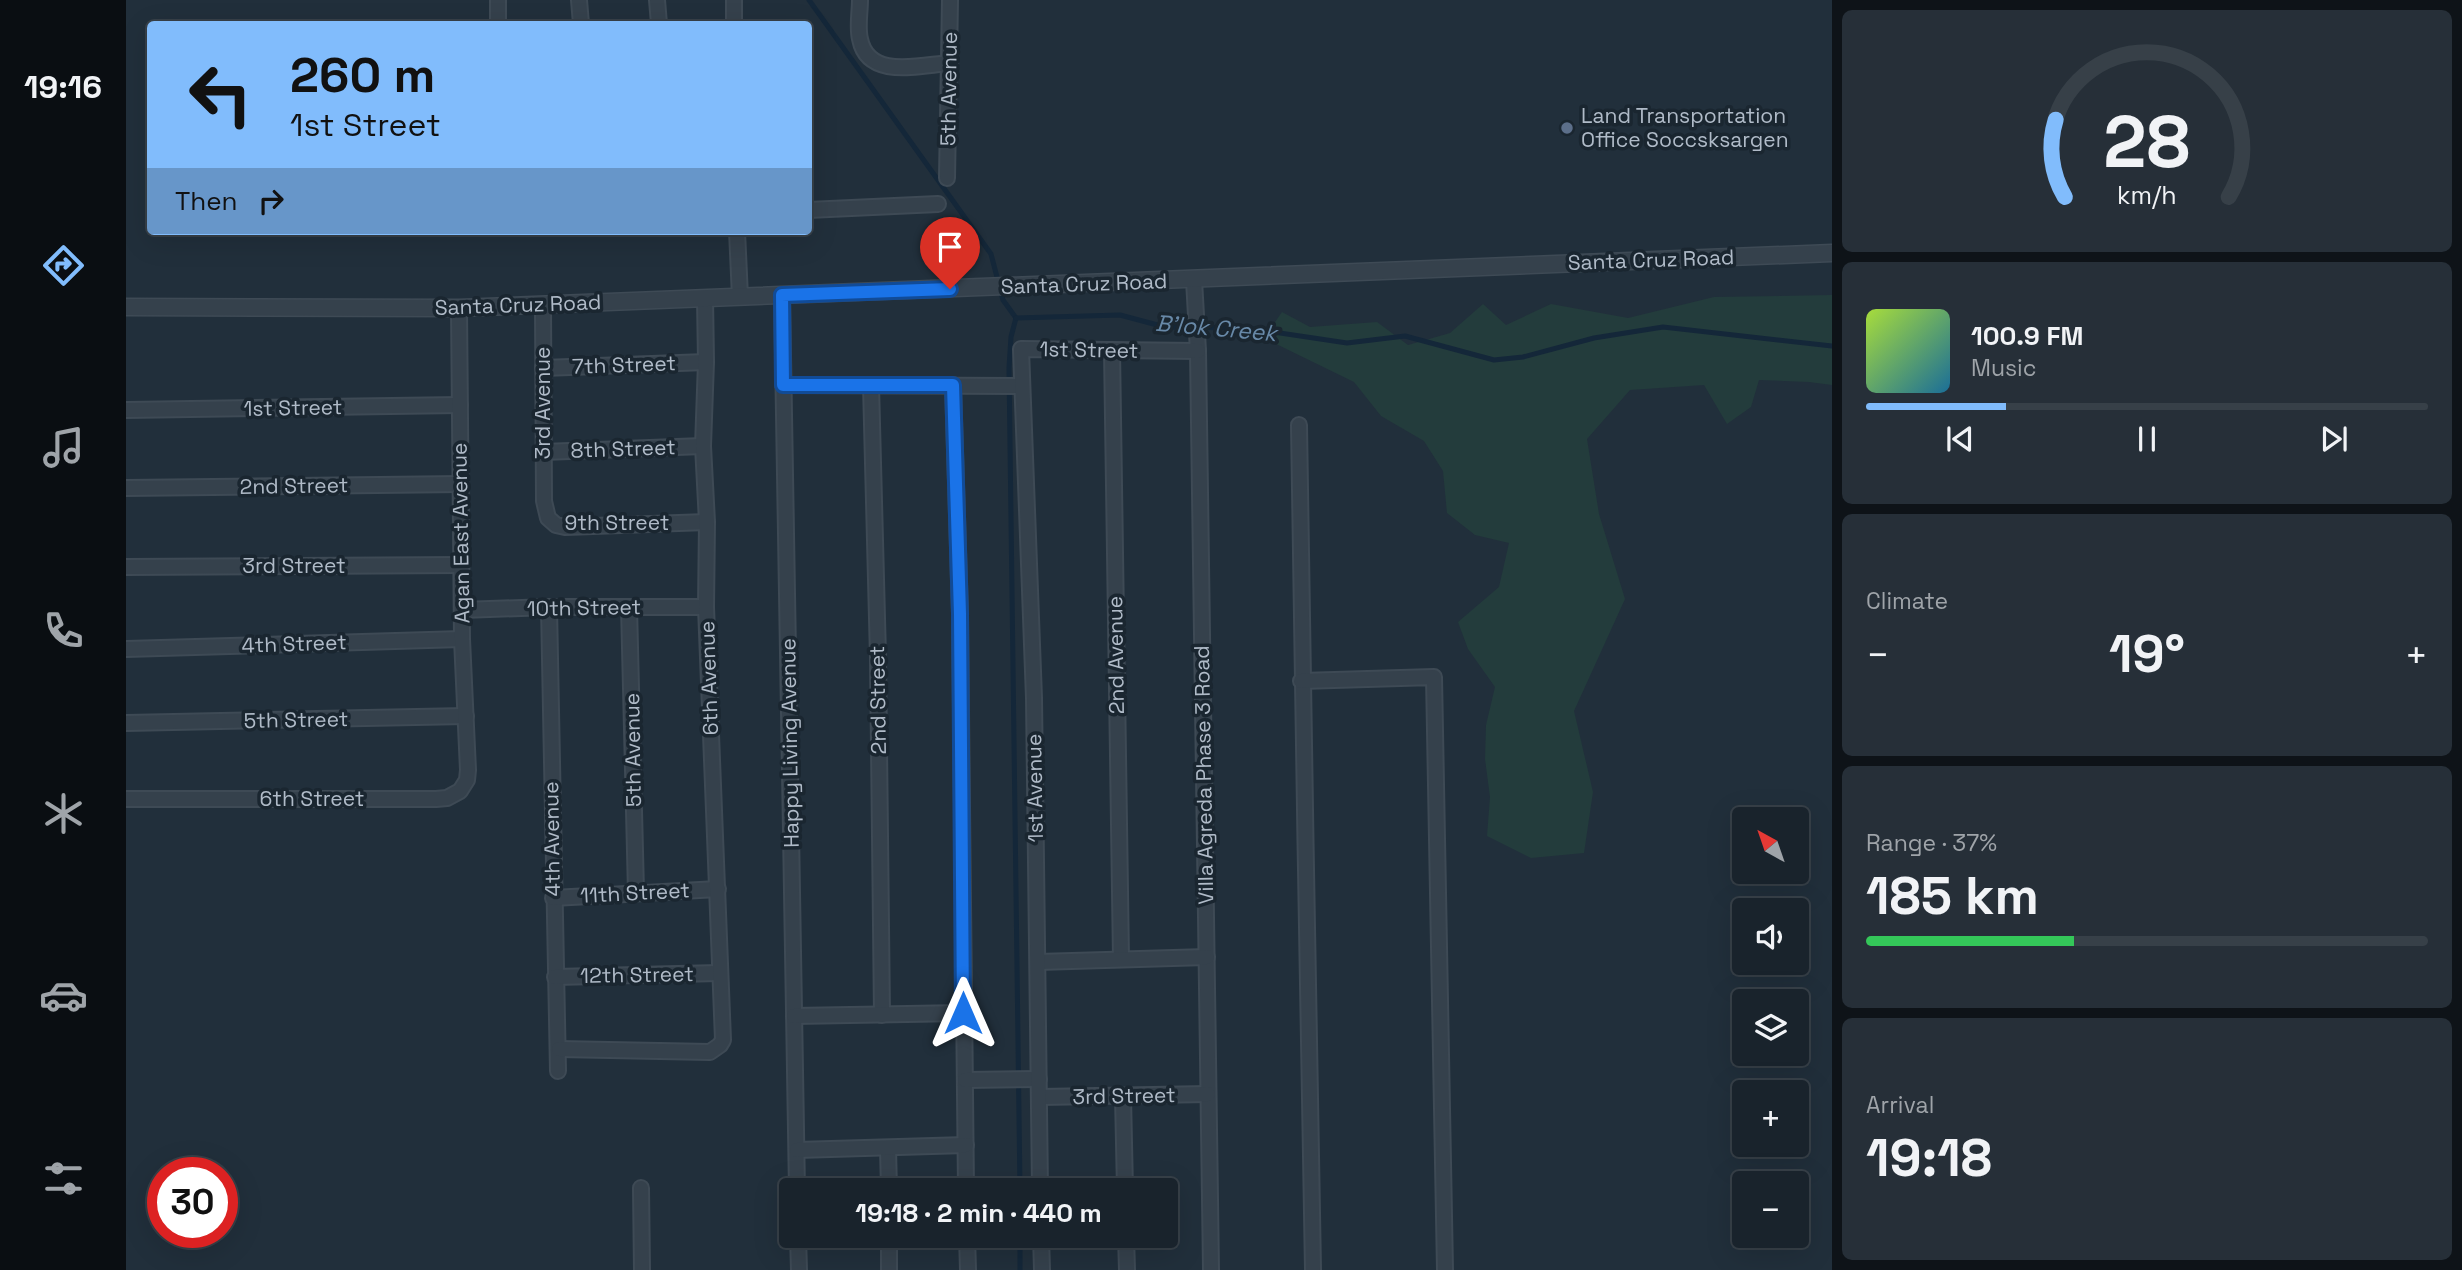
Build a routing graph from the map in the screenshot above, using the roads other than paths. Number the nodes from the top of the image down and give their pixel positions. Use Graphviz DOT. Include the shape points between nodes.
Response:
graph roads {
  1 [pos="498,0"];
  2 [pos="579,0"];
  3 [pos="657,0"];
  4 [pos="734,0"];
  5 [pos="860,0"];
  6 [pos="950,0"];
  7 [pos="498,21"];
  8 [pos="581,21"];
  9 [pos="659,21"];
  10 [pos="734,21"];
  11 [pos="950,62"];
  12 [pos="947,178"];
  13 [pos="938,204"];
  14 [pos="812,210"];
  15 [pos="737,235"];
  16 [pos="1832,253"];
  17 [pos="1194,280"];
  18 [pos="782,295"];
  19 [pos="740,297"];
  20 [pos="705,299"];
  21 [pos="543,305"];
  22 [pos="126,307"];
  23 [pos="459,308"];
  24 [pos="1021,349"];
  25 [pos="1112,350"];
  26 [pos="1198,351"];
  27 [pos="706,362"];
  28 [pos="543,368"];
  29 [pos="783,385"];
  30 [pos="871,385"];
  31 [pos="953,385"];
  32 [pos="1011,386"];
  33 [pos="460,405"];
  34 [pos="126,411"];
  35 [pos="1299,425"];
  36 [pos="703,446"];
  37 [pos="543,452"];
  38 [pos="461,484"];
  39 [pos="126,488"];
  40 [pos="544,501"];
  41 [pos="707,522"];
  42 [pos="462,565"];
  43 [pos="126,567"];
  44 [pos="549,607"];
  45 [pos="629,607"];
  46 [pos="706,607"];
  47 [pos="462,610"];
  48 [pos="463,639"];
  49 [pos="126,649"];
  50 [pos="1301,681"];
  51 [pos="466,716"];
  52 [pos="126,723"];
  53 [pos="468,758"];
  54 [pos="126,799"];
  55 [pos="718,889"];
  56 [pos="636,892"];
  57 [pos="553,898"];
  58 [pos="1207,957"];
  59 [pos="1121,959"];
  60 [pos="1038,962"];
  61 [pos="719,973"];
  62 [pos="555,976"];
  63 [pos="963,1013"];
  64 [pos="882,1015"];
  65 [pos="794,1016"];
  66 [pos="559,1049"];
  67 [pos="558,1071"];
  68 [pos="965,1080"];
  69 [pos="1025,1080"];
  70 [pos="1208,1094"];
  71 [pos="1123,1096"];
  72 [pos="1040,1097"];
  73 [pos="966,1145"];
  74 [pos="888,1148"];
  75 [pos="797,1150"];
  76 [pos="797,1178"];
  77 [pos="889,1178"];
  78 [pos="966,1178"];
  79 [pos="1040,1178"];
  80 [pos="1125,1178"];
  81 [pos="641,1188"];
  82 [pos="798,1248"];
  83 [pos="889,1248"];
  84 [pos="967,1248"];
  85 [pos="1041,1248"];
  86 [pos="1126,1248"];
  87 [pos="642,1270"];
  88 [pos="799,1270"];
  89 [pos="890,1270"];
  90 [pos="968,1270"];
  91 [pos="1042,1270"];
  92 [pos="1127,1270"];
  93 [pos="1211,1270"];
  94 [pos="1312,1270"];
  95 [pos="1445,1270"];
  1 -- 7 [label="street"];
  2 -- 8 [label="street"];
  3 -- 9 [label="street"];
  4 -- 10 [label="street"];
  5 -- 11 [label="street" via="859,36 869,59 890,67"];
  6 -- 11 [label="street, 5th Avenue"];
  11 -- 12 [label="street, 5th Avenue"];
  13 -- 14 [label="street"];
  15 -- 19 [label="street"];
  16 -- 17 [label="street, Santa Cruz Road"];
  17 -- 18 [label="street, Santa Cruz Road"];
  17 -- 26 [label="street, Villa Agreda Phase 3 Road"];
  18 -- 19 [label="street, Santa Cruz Road"];
  18 -- 29 [label="street, Happy Living Avenue"];
  19 -- 20 [label="street, Santa Cruz Road"];
  20 -- 21 [label="street, Santa Cruz Road"];
  20 -- 27 [label="street, 6th Avenue"];
  21 -- 23 [label="street, Santa Cruz Road"];
  21 -- 28 [label="street, 3rd Avenue"];
  22 -- 23 [label="street, Santa Cruz Road"];
  23 -- 33 [label="street, Agan East Avenue"];
  24 -- 25 [label="street, 1st Street"];
  24 -- 32 [label="street, 1st Avenue"];
  25 -- 26 [label="street, 1st Street"];
  25 -- 59 [label="street, 2nd Avenue"];
  26 -- 58 [label="street, Villa Agreda Phase 3 Road"];
  27 -- 28 [label="street, 7th Street"];
  27 -- 36 [label="street, 6th Avenue"];
  28 -- 37 [label="street, 3rd Avenue"];
  29 -- 30 [label="street"];
  29 -- 65 [label="street, Happy Living Avenue"];
  30 -- 31 [label="street"];
  30 -- 64 [label="street, 2nd Street"];
  31 -- 32 [label="street"];
  31 -- 63 [label="street"];
  32 -- 60 [label="street, 1st Avenue" via="1034,698"];
  33 -- 34 [label="street, 1st Street"];
  33 -- 38 [label="street, Agan East Avenue"];
  35 -- 50 [label="street"];
  36 -- 37 [label="street, 8th Street"];
  36 -- 41 [label="street, 6th Avenue"];
  37 -- 40 [label="street, 3rd Avenue"];
  38 -- 39 [label="street, 2nd Street"];
  38 -- 42 [label="street, Agan East Avenue"];
  40 -- 41 [label="street, 9th Street" via="548,518 565,527"];
  41 -- 46 [label="street, 6th Avenue"];
  42 -- 43 [label="street, 3rd Street"];
  42 -- 47 [label="street, Agan East Avenue"];
  44 -- 45 [label="street, 10th Street"];
  44 -- 47 [label="street, 10th Street"];
  44 -- 57 [label="street, 4th Avenue"];
  45 -- 46 [label="street, 10th Street"];
  45 -- 56 [label="street, 5th Avenue"];
  46 -- 55 [label="street, 6th Avenue"];
  47 -- 48 [label="street, Agan East Avenue"];
  48 -- 49 [label="street, 4th Street"];
  48 -- 51 [label="street, Agan East Avenue"];
  50 -- 94 [label="street"];
  50 -- 95 [label="street" via="1434,677"];
  51 -- 52 [label="street, 5th Street"];
  51 -- 53 [label="street, Agan East Avenue"];
  53 -- 54 [label="street, 6th Street" via="464,786 455,795 436,799"];
  55 -- 56 [label="street, 11th Street"];
  55 -- 61 [label="street, 6th Avenue"];
  56 -- 57 [label="street, 11th Street"];
  57 -- 62 [label="street, 4th Avenue"];
  58 -- 59 [label="street"];
  58 -- 70 [label="street, Villa Agreda Phase 3 Road"];
  59 -- 60 [label="street"];
  60 -- 69 [label="street, 1st Avenue"];
  61 -- 62 [label="street, 12th Street"];
  61 -- 66 [label="street, 6th Avenue" via="724,1032 720,1045 710,1052"];
  62 -- 66 [label="street, 4th Avenue"];
  63 -- 64 [label="street"];
  63 -- 68 [label="street"];
  64 -- 65 [label="street"];
  65 -- 75 [label="street, Happy Living Avenue"];
  66 -- 67 [label="street, 4th Avenue"];
  68 -- 69 [label="street"];
  68 -- 73 [label="street"];
  69 -- 72 [label="street, 1st Avenue"];
  70 -- 71 [label="street, 3rd Street"];
  70 -- 93 [label="street, Villa Agreda Phase 3 Road"];
  71 -- 72 [label="street, 3rd Street"];
  71 -- 80 [label="street"];
  72 -- 79 [label="street, 1st Avenue"];
  73 -- 74 [label="street"];
  73 -- 78 [label="street"];
  74 -- 75 [label="street"];
  74 -- 77 [label="street"];
  75 -- 76 [label="street, Happy Living Avenue"];
  81 -- 87 [label="street"];
  82 -- 88 [label="street"];
  83 -- 89 [label="street"];
  84 -- 90 [label="street"];
  85 -- 91 [label="street"];
  86 -- 92 [label="street"];
}
